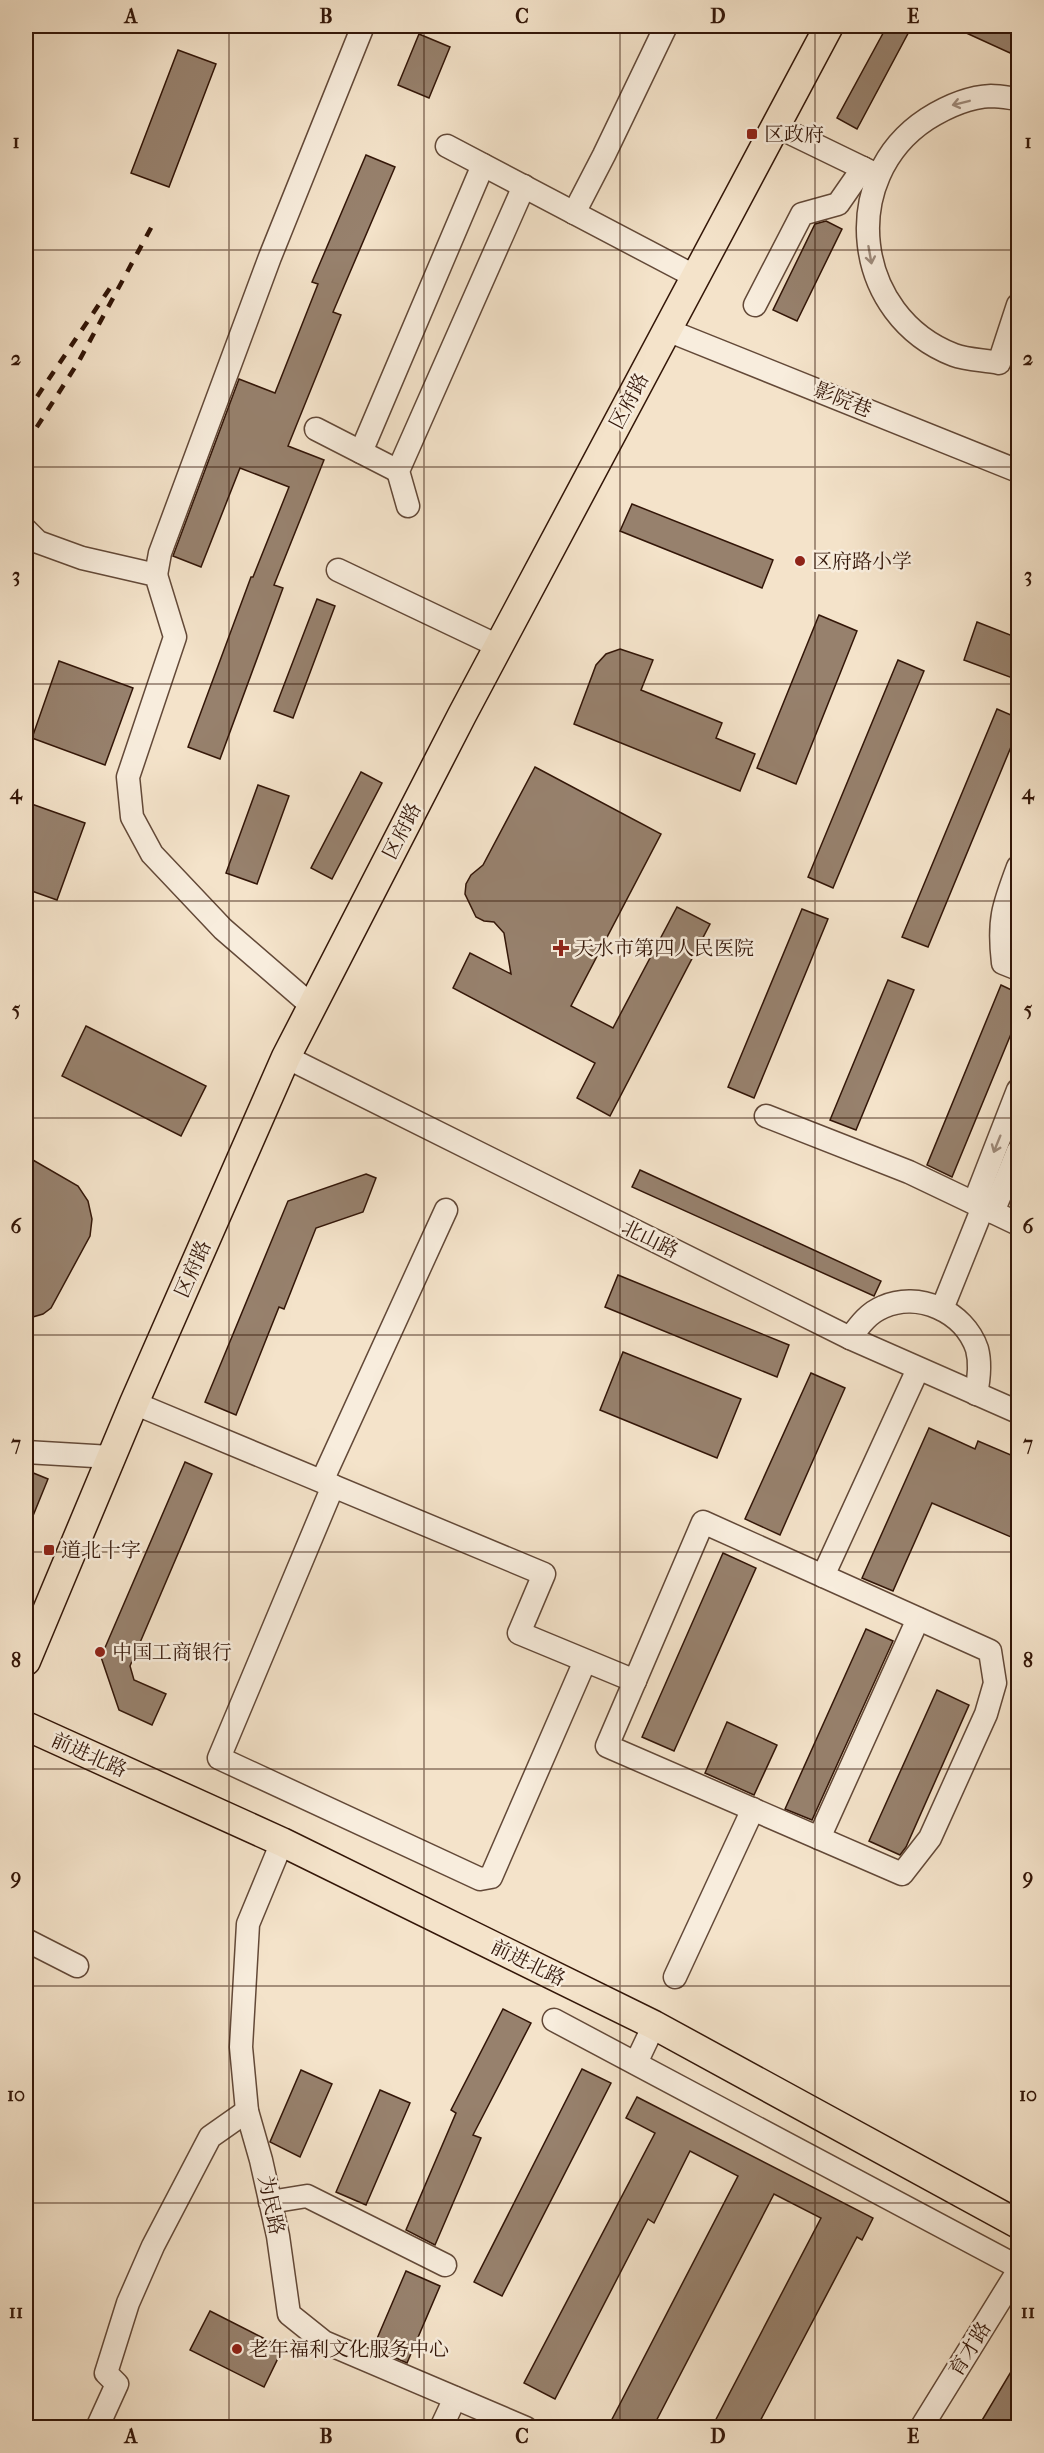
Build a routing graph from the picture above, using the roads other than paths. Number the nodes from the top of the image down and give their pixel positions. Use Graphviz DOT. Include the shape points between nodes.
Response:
graph roads {
  1 [pos="363,26"];
  2 [pos="666,26"];
  3 [pos="829,26"];
  4 [pos="1018,99"];
  5 [pos="776,126"];
  6 [pos="447,146"];
  7 [pos="483,165"];
  8 [pos="871,172"];
  9 [pos="524,186"];
  10 [pos="574,213"];
  11 [pos="696,276"];
  12 [pos="755,305"];
  13 [pos="1018,305"];
  14 [pos="667,330"];
  15 [pos="316,429"];
  16 [pos="361,452"];
  17 [pos="398,471"];
  18 [pos="1018,471"];
  19 [pos="408,506"];
  20 [pos="26,530"];
  21 [pos="338,570"];
  22 [pos="156,575"];
  23 [pos="498,646"];
  24 [pos="1018,867"];
  25 [pos="1018,969"];
  26 [pos="312,1006"];
  27 [pos="286,1057"];
  28 [pos="1018,1090"];
  29 [pos="766,1116"];
  30 [pos="1018,1151"];
  31 [pos="983,1208"];
  32 [pos="446,1210"];
  33 [pos="1018,1224"];
  34 [pos="942,1309"];
  35 [pos="850,1338"];
  36 [pos="918,1369"];
  37 [pos="976,1394"];
  38 [pos="134,1403"];
  39 [pos="1018,1412"];
  40 [pos="26,1452"];
  41 [pos="111,1457"];
  42 [pos="328,1484"];
  43 [pos="823,1576"];
  44 [pos="918,1619"];
  45 [pos="585,1660"];
  46 [pos="26,1661"];
  47 [pos="635,1682"];
  48 [pos="26,1726"];
  49 [pos="753,1809"];
  50 [pos="819,1838"];
  51 [pos="282,1842"];
  52 [pos="26,1940"];
  53 [pos="77,1966"];
  54 [pos="675,1977"];
  55 [pos="554,2020"];
  56 [pos="654,2025"];
  57 [pos="636,2063"];
  58 [pos="247,2111"];
  59 [pos="270,2202"];
  60 [pos="1018,2224"];
  61 [pos="445,2265"];
  62 [pos="1018,2269"];
  63 [pos="455,2398"];
  64 [pos="97,2427"];
  65 [pos="441,2427"];
  66 [pos="526,2427"];
  67 [pos="921,2427"];
  1 -- 22 [label="street" via="270,257 160,553"];
  2 -- 10 [label="street"];
  3 -- 5 [label="main road, 区府路"];
  4 -- 8 [label="street, one-way" via="991,96 947,107 909,132 881,168"];
  5 -- 8 [label="street"];
  5 -- 11 [label="main road, 区府路"];
  6 -- 7 [label="street"];
  7 -- 9 [label="street"];
  7 -- 16 [label="street"];
  8 -- 12 [label="street" via="838,204 802,214"];
  8 -- 13 [label="street, one-way" via="867,211 869,256 885,299 915,333 954,355 999,363"];
  9 -- 10 [label="street"];
  9 -- 17 [label="street"];
  10 -- 11 [label="street"];
  11 -- 14 [label="main road, 区府路"];
  14 -- 18 [label="street, 影院巷"];
  14 -- 23 [label="main road, 区府路"];
  15 -- 16 [label="street"];
  16 -- 17 [label="street"];
  17 -- 19 [label="street"];
  20 -- 22 [label="street" via="38,542 82,558"];
  21 -- 23 [label="street"];
  22 -- 26 [label="street" via="175,637 128,777 132,817 152,854 224,929"];
  23 -- 26 [label="main road, 区府路"];
  24 -- 25 [label="street" via="1003,907 1000,937 1004,963"];
  26 -- 27 [label="main road, 区府路"];
  27 -- 35 [label="street, 北山路"];
  27 -- 38 [label="main road, 区府路"];
  28 -- 31 [label="street, one-way"];
  29 -- 31 [label="street" via="909,1172"];
  30 -- 31 [label="street"];
  31 -- 33 [label="street"];
  31 -- 34 [label="street"];
  32 -- 42 [label="street"];
  34 -- 35 [label="street" via="905,1301 883,1307 864,1320"];
  34 -- 37 [label="street" via="966,1328 976,1348 980,1371"];
  35 -- 36 [label="street, 北山路"];
  36 -- 37 [label="street, 北山路"];
  36 -- 43 [label="street"];
  37 -- 39 [label="street, 北山路"];
  38 -- 41 [label="main road, 区府路"];
  38 -- 42 [label="street"];
  40 -- 41 [label="street"];
  41 -- 46 [label="main road, 区府路"];
  42 -- 45 [label="street" via="544,1574 519,1634"];
  42 -- 45 [label="street" via="219,1758 480,1879 491,1876"];
  43 -- 44 [label="street"];
  43 -- 47 [label="street" via="703,1522"];
  44 -- 50 [label="street"];
  44 -- 50 [label="street" via="990,1651 995,1683 986,1714 949,1797 930,1838 902,1874"];
  45 -- 47 [label="street"];
  47 -- 49 [label="street" via="607,1746"];
  48 -- 51 [label="main road, 前进北路"];
  49 -- 50 [label="street"];
  49 -- 54 [label="street"];
  51 -- 56 [label="main road, 前进北路"];
  51 -- 58 [label="street, 为民路" via="248,1924 241,2047"];
  52 -- 53 [label="street"];
  55 -- 57 [label="street"];
  56 -- 57 [label="street"];
  56 -- 60 [label="main road, 前进北路"];
  57 -- 62 [label="street"];
  58 -- 59 [label="street, 为民路"];
  58 -- 64 [label="street" via="210,2137 153,2246 128,2303 106,2373 117,2384"];
  59 -- 61 [label="street" via="307,2196"];
  59 -- 63 [label="street, 为民路" via="290,2314 324,2342"];
  62 -- 67 [label="street, 育才路"];
  63 -- 65 [label="street"];
  63 -- 66 [label="street, 为民路"];
}
